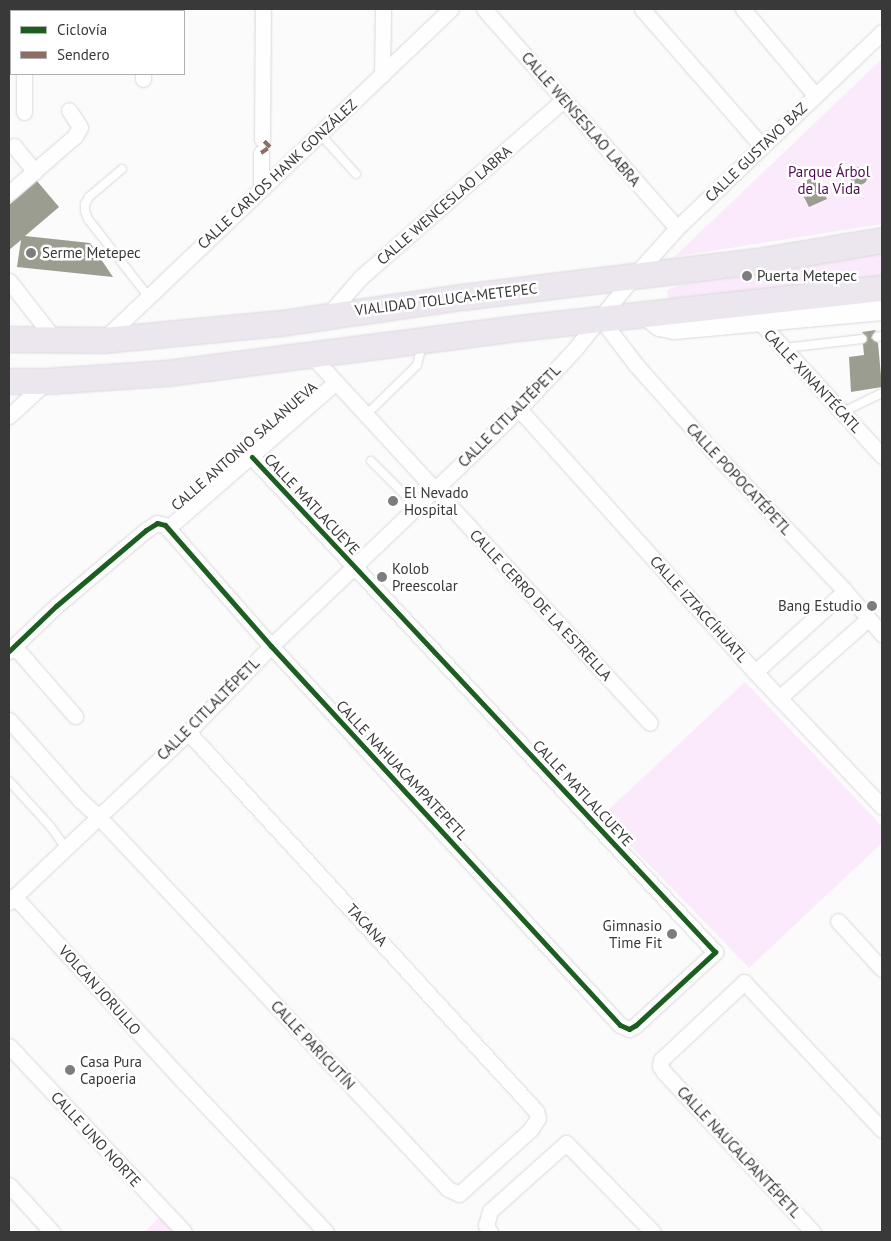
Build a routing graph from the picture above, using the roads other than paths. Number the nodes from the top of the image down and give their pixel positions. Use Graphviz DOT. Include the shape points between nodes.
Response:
graph roads {
  1 [pos="263,9"];
  2 [pos="383,9"];
  3 [pos="451,9"];
  4 [pos="484,9"];
  5 [pos="642,9"];
  6 [pos="743,9"];
  7 [pos="882,32"];
  8 [pos="24,75"];
  9 [pos="382,75"];
  10 [pos="815,95"];
  11 [pos="563,100"];
  12 [pos="69,110"];
  13 [pos="24,112"];
  14 [pos="320,134"];
  15 [pos="14,146"];
  16 [pos="762,146"];
  17 [pos="122,169"];
  18 [pos="35,172"];
  19 [pos="356,174"];
  20 [pos="261,188"];
  21 [pos="9,193"];
  22 [pos="677,228"];
  23 [pos="882,240"];
  24 [pos="634,276"];
  25 [pos="9,281"];
  26 [pos="882,288"];
  27 [pos="148,296"];
  28 [pos="882,309"];
  29 [pos="758,311"];
  30 [pos="328,315"];
  31 [pos="601,319"];
  32 [pos="862,339"];
  33 [pos="9,340"];
  34 [pos="103,340"];
  35 [pos="423,340"];
  36 [pos="56,341"];
  37 [pos="784,348"];
  38 [pos="311,355"];
  39 [pos="9,381"];
  40 [pos="47,381"];
  41 [pos="335,383"];
  42 [pos="882,394"];
  43 [pos="519,409"];
  44 [pos="843,412"];
  45 [pos="366,415"];
  46 [pos="9,416"];
  47 [pos="882,456"];
  48 [pos="252,457"];
  49 [pos="370,461"];
  50 [pos="435,490"];
  51 [pos="417,507"];
  52 [pos="164,525"];
  53 [pos="353,567"];
  54 [pos="845,591"];
  55 [pos="868,619"];
  56 [pos="882,634"];
  57 [pos="271,646"];
  58 [pos="11,649"];
  59 [pos="755,672"];
  60 [pos="779,698"];
  61 [pos="75,716"];
  62 [pos="9,720"];
  63 [pos="650,723"];
  64 [pos="188,732"];
  65 [pos="9,780"];
  66 [pos="882,807"];
  67 [pos="98,816"];
  68 [pos="65,847"];
  69 [pos="12,899"];
  70 [pos="838,921"];
  71 [pos="882,968"];
  72 [pos="629,1029"];
  73 [pos="9,1046"];
  74 [pos="536,1123"];
  75 [pos="882,1130"];
  76 [pos="9,1185"];
  77 [pos="489,1231"];
  78 [pos="52,1232"];
  79 [pos="184,1232"];
  80 [pos="326,1232"];
  81 [pos="653,1232"];
  82 [pos="813,1232"];
  1 -- 20 [label="street"];
  2 -- 9 [label="street"];
  3 -- 9 [label="street, CALLE CARLOS HANK GONZÁLEZ"];
  4 -- 11 [label="street, CALLE WENSESLAO LABRA"];
  5 -- 16 [label="street"];
  6 -- 10 [label="street"];
  7 -- 10 [label="street, CALLE GUSTAVO BAZ"];
  8 -- 13 [label="street"];
  9 -- 14 [label="street, CALLE CARLOS HANK GONZÁLEZ"];
  10 -- 16 [label="street, CALLE GUSTAVO BAZ"];
  11 -- 22 [label="street, CALLE WENSESLAO LABRA"];
  11 -- 30 [label="street, CALLE WENCESLAO LABRA" via="360,278"];
  12 -- 18 [label="street" via="78,122 79,131"];
  14 -- 19 [label="lane"];
  14 -- 20 [label="street, CALLE CARLOS HANK GONZÁLEZ"];
  15 -- 18 [label="street"];
  16 -- 22 [label="street, CALLE GUSTAVO BAZ"];
  17 -- 27 [label="lane" via="89,197 85,211"];
  18 -- 21 [label="street"];
  20 -- 27 [label="street, CALLE CARLOS HANK GONZÁLEZ"];
  22 -- 24 [label="street, CALLE GUSTAVO BAZ"];
  23 -- 24 [label="highway, VIALIDAD TOLUCA-METEPEC" via="756,261"];
  24 -- 30 [label="highway, VIALIDAD TOLUCA-METEPEC"];
  24 -- 31 [label="street, CALLE CITLALTÉPETL"];
  25 -- 36 [label="street"];
  26 -- 29 [label="highway"];
  27 -- 34 [label="street, CALLE CARLOS HANK GONZÁLEZ"];
  28 -- 29 [label="main road"];
  29 -- 31 [label="highway" via="645,314"];
  29 -- 37 [label="street, CALLE XINANTÉCATL"];
  30 -- 34 [label="highway, VIALIDAD TOLUCA-METEPEC" via="281,323"];
  31 -- 35 [label="highway"];
  31 -- 43 [label="street, CALLE CITLALTÉPETL"];
  31 -- 54 [label="street, CALLE POPOCATÉPETL" via="636,365 709,447"];
  32 -- 37 [label="lane"];
  33 -- 36 [label="highway, VIALIDAD TOLUCA-METEPEC"];
  34 -- 36 [label="highway, VIALIDAD TOLUCA-METEPEC"];
  35 -- 38 [label="highway"];
  35 -- 45 [label="lane" via="417,365"];
  37 -- 44 [label="street, CALLE XINANTÉCATL"];
  38 -- 40 [label="highway" via="167,373"];
  38 -- 41 [label="street, CALLE CERRO DE LA ESTRELLA"];
  39 -- 40 [label="highway"];
  40 -- 46 [label="street"];
  41 -- 45 [label="street, CALLE CERRO DE LA ESTRELLA"];
  41 -- 48 [label="street, CALLE ANTONIO SALANUEVA"];
  42 -- 44 [label="lane"];
  43 -- 50 [label="street, CALLE CITLALTÉPETL"];
  43 -- 59 [label="street, CALLE IZTACCÍHUATL"];
  44 -- 47 [label="street, CALLE XINANTÉCATL"];
  45 -- 50 [label="street, CALLE CERRO DE LA ESTRELLA"];
  48 -- 52 [label="street, CALLE ANTONIO SALANUEVA"];
  48 -- 53 [label="street, CALLE MATLACUEYE"];
  49 -- 51 [label="lane"];
  50 -- 51 [label="street, CALLE CITLALTÉPETL"];
  50 -- 63 [label="street, CALLE CERRO DE LA ESTRELLA"];
  51 -- 53 [label="street, CALLE CITLALTÉPETL"];
  52 -- 57 [label="street, CALLE NAHUACAMPATEPETL"];
  52 -- 58 [label="street, CALLE ANTONIO SALANUEVA" via="146,530 56,606"];
  53 -- 57 [label="street, CALLE CITLALTÉPETL"];
  53 -- 72 [label="street, CALLE MATLALCUEYE" via="715,952"];
  54 -- 55 [label="street, CALLE POPOCATÉPETL"];
  54 -- 59 [label="street"];
  55 -- 56 [label="street, CALLE POPOCATÉPETL"];
  55 -- 60 [label="street"];
  57 -- 64 [label="street, CALLE CITLALTÉPETL"];
  57 -- 72 [label="street, CALLE NAHUACAMPATEPETL" via="620,1025"];
  58 -- 61 [label="street"];
  59 -- 60 [label="street, CALLE IZTACCÍHUATL"];
  60 -- 66 [label="street, CALLE IZTACCÍHUATL"];
  62 -- 67 [label="street, CALLE PARICUTÍN"];
  64 -- 67 [label="street, CALLE CITLALTÉPETL"];
  64 -- 74 [label="street, TACANA" via="524,1096 536,1111"];
  65 -- 68 [label="lane"];
  67 -- 68 [label="street, CALLE CITLALTÉPETL"];
  67 -- 74 [label="street, CALLE PARICUTÍN" via="451,1192 463,1192"];
  68 -- 69 [label="street, CALLE CITLALTÉPETL"];
  69 -- 80 [label="street, VOLCAN JORULLO"];
  70 -- 71 [label="street"];
  73 -- 79 [label="street, CALLE UNO NORTE"];
  75 -- 82 [label="street, CALLE NAUCALPANTÉPETL" via="744,982 661,1060 664,1072"];
  76 -- 78 [label="street"];
  77 -- 81 [label="street" via="487,1218 490,1211 564,1143 571,1146"];
}
